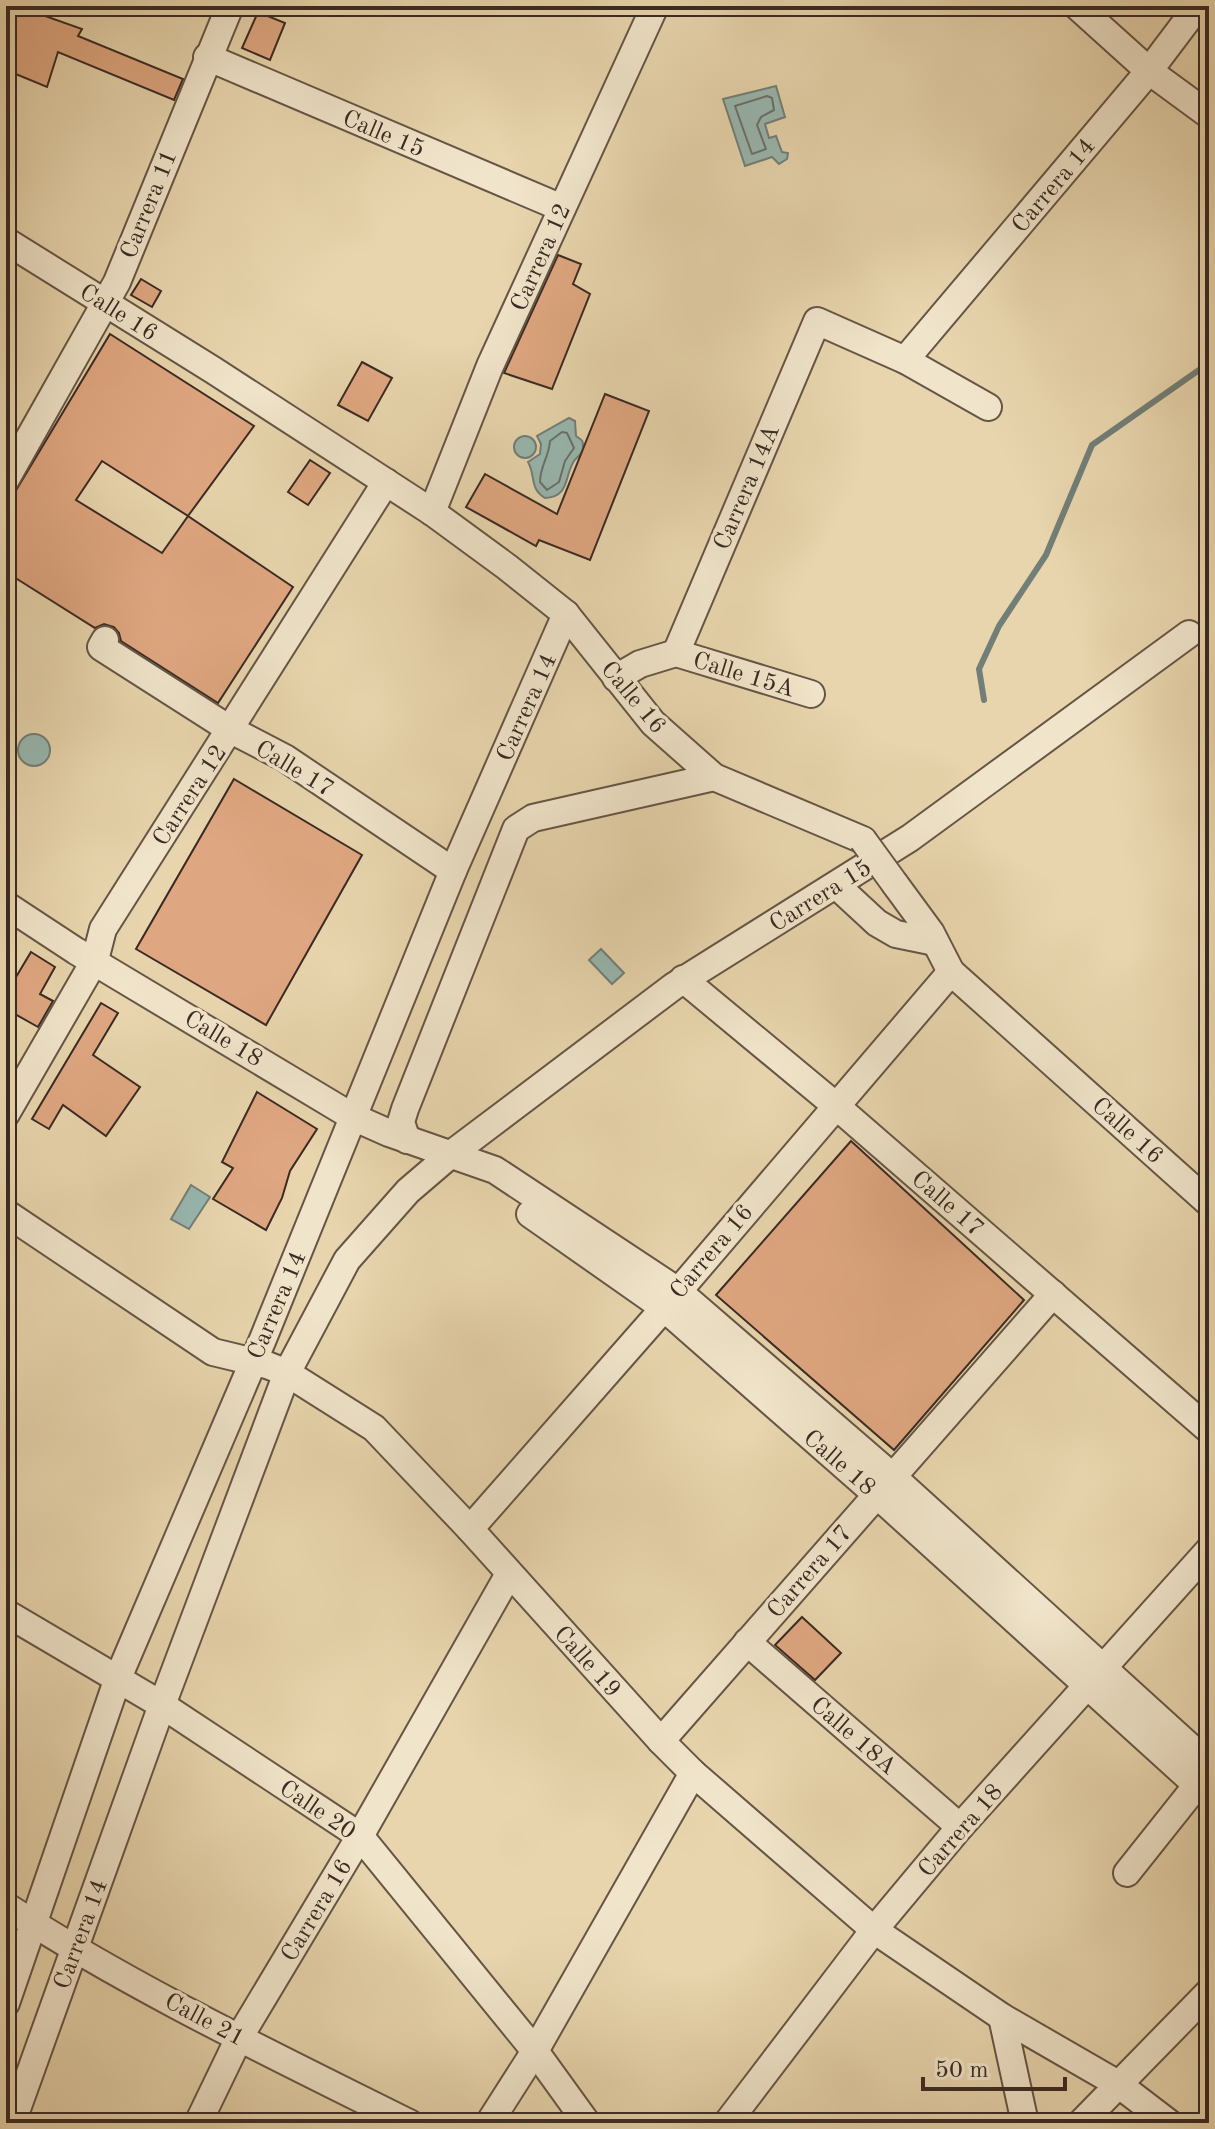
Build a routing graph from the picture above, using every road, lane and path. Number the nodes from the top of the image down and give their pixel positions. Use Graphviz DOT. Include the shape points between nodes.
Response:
graph roads {
  1 [pos="230,6"];
  2 [pos="655,6"];
  3 [pos="1077,6"];
  4 [pos="1198,6"];
  5 [pos="207,57"];
  6 [pos="1149,71"];
  7 [pos="1209,115"];
  8 [pos="562,208"];
  9 [pos="6,241"];
  10 [pos="105,304"];
  11 [pos="905,360"];
  12 [pos="988,407"];
  13 [pos="6,479"];
  14 [pos="386,482"];
  15 [pos="432,512"];
  16 [pos="566,614"];
  17 [pos="1189,634"];
  18 [pos="105,640"];
  19 [pos="676,653"];
  20 [pos="616,678"];
  21 [pos="811,694"];
  22 [pos="231,730"];
  23 [pos="714,777"];
  24 [pos="453,871"];
  25 [pos="837,886"];
  26 [pos="6,905"];
  27 [pos="935,942"];
  28 [pos="95,960"];
  29 [pos="951,972"];
  30 [pos="683,979"];
  31 [pos="835,1105"];
  32 [pos="6,1114"];
  33 [pos="353,1117"];
  34 [pos="407,1140"];
  35 [pos="450,1155"];
  36 [pos="1209,1203"];
  37 [pos="6,1213"];
  38 [pos="1053,1294"];
  39 [pos="671,1299"];
  40 [pos="253,1362"];
  41 [pos="287,1373"];
  42 [pos="1209,1430"];
  43 [pos="884,1485"];
  44 [pos="470,1529"];
  45 [pos="1209,1550"];
  46 [pos="509,1574"];
  47 [pos="7,1617"];
  48 [pos="747,1642"];
  49 [pos="118,1678"];
  50 [pos="1095,1678"];
  51 [pos="162,1705"];
  52 [pos="661,1741"];
  53 [pos="693,1773"];
  54 [pos="1205,1782"];
  55 [pos="960,1827"];
  56 [pos="360,1836"];
  57 [pos="1127,1873"];
  58 [pos="6,1906"];
  59 [pos="32,1923"];
  60 [pos="874,1930"];
  61 [pos="74,1949"];
  62 [pos="1209,1992"];
  63 [pos="6,2003"];
  64 [pos="1002,2017"];
  65 [pos="239,2038"];
  66 [pos="535,2051"];
  67 [pos="1118,2084"];
  68 [pos="741,2118"];
  69 [pos="12,2123"];
  70 [pos="198,2123"];
  71 [pos="409,2123"];
  72 [pos="489,2123"];
  73 [pos="587,2123"];
  74 [pos="1025,2123"];
  75 [pos="1081,2123"];
  76 [pos="1169,2123"];
  1 -- 5 [label="street, Carrera 11"];
  2 -- 8 [label="street, Carrera 12"];
  3 -- 6 [label="street"];
  4 -- 6 [label="street, Carrera 14"];
  5 -- 8 [label="street, Calle 15"];
  5 -- 10 [label="street, Carrera 11"];
  6 -- 7 [label="street"];
  6 -- 11 [label="street, Carrera 14"];
  8 -- 15 [label="street, Carrera 12" via="490,366"];
  9 -- 10 [label="street, Calle 16"];
  10 -- 13 [label="street, Carrera 11"];
  10 -- 14 [label="street, Calle 16"];
  11 -- 12 [label="street"];
  11 -- 19 [label="street, Carrera 14A" via="817,321"];
  14 -- 15 [label="street, Calle 16"];
  14 -- 22 [label="street, Carrera 12"];
  15 -- 16 [label="street, Calle 16"];
  16 -- 20 [label="street, Calle 16"];
  16 -- 24 [label="street, Carrera 14"];
  17 -- 25 [label="street, Carrera 15"];
  18 -- 22 [label="street, Calle 17" via="101,647"];
  19 -- 20 [label="street"];
  19 -- 21 [label="street, Calle 15A"];
  20 -- 23 [label="street, Calle 16" via="653,723"];
  22 -- 24 [label="street, Calle 17" via="285,758"];
  22 -- 28 [label="street, Carrera 12" via="103,929"];
  23 -- 27 [label="street, Calle 16, bridge" via="863,840"];
  23 -- 34 [label="street" via="533,818 516,829 405,1109 401,1122"];
  24 -- 33 [label="street, Carrera 14"];
  25 -- 27 [label="street" via="896,934"];
  25 -- 30 [label="street, Carrera 15"];
  26 -- 28 [label="street, Calle 18"];
  27 -- 29 [label="street, Calle 16"];
  28 -- 32 [label="street, Carrera 12"];
  28 -- 33 [label="street, Calle 18"];
  29 -- 31 [label="street, Carrera 16"];
  29 -- 36 [label="street, Calle 16"];
  30 -- 31 [label="street, Calle 17"];
  30 -- 35 [label="street, Carrera 15"];
  31 -- 38 [label="street, Calle 17"];
  31 -- 39 [label="street, Carrera 16"];
  33 -- 34 [label="street, Calle 18"];
  33 -- 40 [label="street, Carrera 14"];
  34 -- 35 [label="street, Calle 18"];
  35 -- 39 [label="street, Calle 18"];
  35 -- 41 [label="street, Carrera 14" via="408,1191 347,1260"];
  37 -- 40 [label="street, Calle 19" via="213,1352"];
  38 -- 42 [label="street, Calle 17"];
  38 -- 43 [label="street, Carrera 17"];
  39 -- 43 [label="street, Calle 18"];
  39 -- 44 [label="street, Carrera 16"];
  40 -- 41 [label="street, Calle 19"];
  40 -- 49 [label="street, Carrera 14"];
  41 -- 44 [label="street, Calle 19" via="374,1428"];
  41 -- 51 [label="street, Carrera 14"];
  43 -- 48 [label="street, Carrera 17"];
  43 -- 50 [label="street, Calle 18"];
  44 -- 46 [label="street, Calle 19"];
  45 -- 50 [label="street, Carrera 18"];
  46 -- 52 [label="street, Calle 19"];
  46 -- 56 [label="street, Carrera 16"];
  47 -- 49 [label="street, Calle 20"];
  48 -- 52 [label="street, Carrera 17"];
  48 -- 55 [label="street, Calle 18A"];
  49 -- 51 [label="street, Calle 20"];
  49 -- 59 [label="street, Carrera 14"];
  50 -- 54 [label="street, Calle 18"];
  50 -- 55 [label="street, Carrera 18"];
  51 -- 56 [label="street, Calle 20"];
  51 -- 61 [label="street, Carrera 14"];
  52 -- 53 [label="street, Calle 19"];
  53 -- 60 [label="street, Calle 19"];
  53 -- 66 [label="street"];
  54 -- 57 [label="street"];
  55 -- 60 [label="street, Carrera 18"];
  56 -- 65 [label="street, Carrera 16"];
  56 -- 66 [label="street, Calle 20"];
  58 -- 59 [label="street, Calle 21"];
  59 -- 61 [label="street, Calle 21"];
  59 -- 63 [label="street, Carrera 14"];
  60 -- 64 [label="street, Calle 19"];
  60 -- 68 [label="street, Carrera 18"];
  61 -- 65 [label="street, Calle 21"];
  61 -- 69 [label="street, Carrera 14"];
  62 -- 67 [label="street"];
  64 -- 67 [label="street, Calle 19"];
  64 -- 74 [label="street"];
  65 -- 70 [label="street, Carrera 16"];
  65 -- 71 [label="street, Calle 21"];
  66 -- 72 [label="street"];
  66 -- 73 [label="street, Calle 20"];
  67 -- 75 [label="street"];
  67 -- 76 [label="street, Calle 19"];
}
